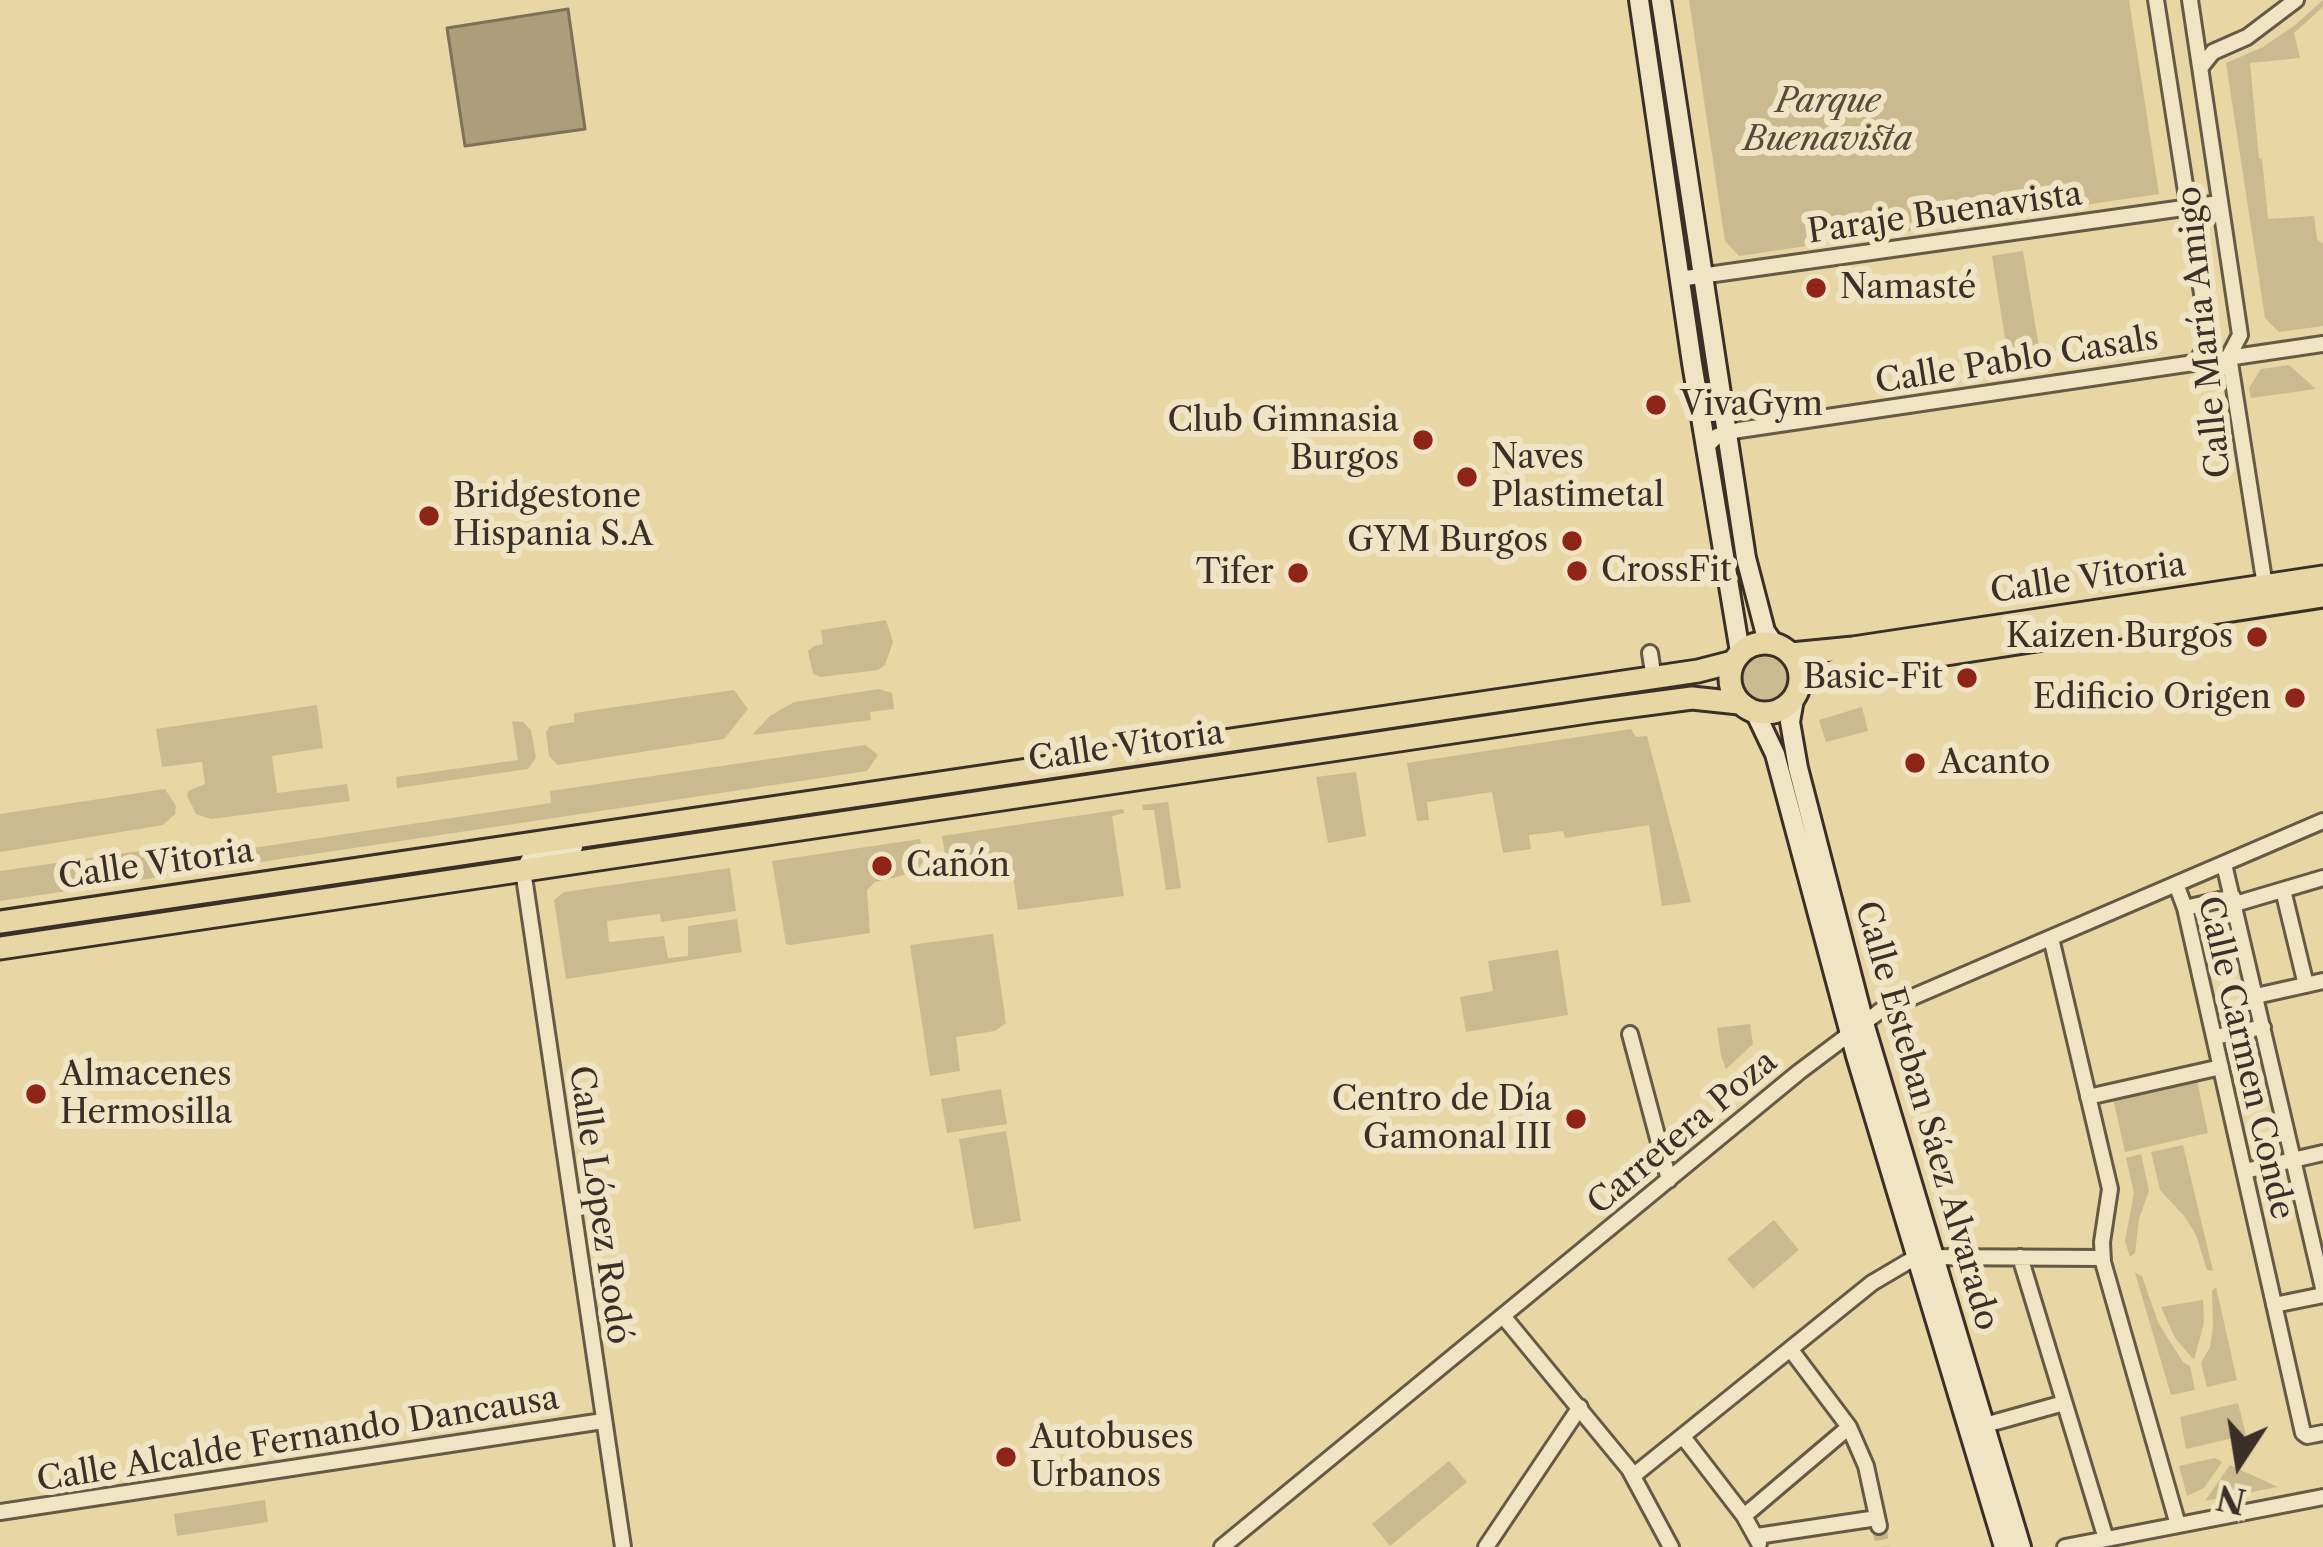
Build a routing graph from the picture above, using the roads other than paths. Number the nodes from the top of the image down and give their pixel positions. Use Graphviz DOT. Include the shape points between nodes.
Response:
graph roads {
  1 [pos="2156,0"];
  2 [pos="2190,0"];
  3 [pos="2296,0"];
  4 [pos="1662,8"];
  5 [pos="1640,10"];
  6 [pos="2195,32"];
  7 [pos="2222,46"];
  8 [pos="2201,67"];
  9 [pos="2219,203"];
  10 [pos="2187,207"];
  11 [pos="1702,276"];
  12 [pos="1679,279"];
  13 [pos="2240,335"];
  14 [pos="2323,344"];
  15 [pos="2271,351"];
  16 [pos="2229,356"];
  17 [pos="2198,360"];
  18 [pos="1726,432"];
  19 [pos="1705,448"];
  20 [pos="2323,577"];
  21 [pos="2265,586"];
  22 [pos="2323,596"];
  23 [pos="1783,649"];
  24 [pos="1736,657"];
  25 [pos="1797,691"];
  26 [pos="1747,708"];
  27 [pos="678,820"];
  28 [pos="2323,821"];
  29 [pos="484,850"];
  30 [pos="2231,861"];
  31 [pos="523,870"];
  32 [pos="2323,878"];
  33 [pos="2176,884"];
  34 [pos="2283,890"];
  35 [pos="2234,900"];
  36 [pos="2186,908"];
  37 [pos="0,922"];
  38 [pos="2051,938"];
  39 [pos="0,948"];
  40 [pos="2323,981"];
  41 [pos="2306,985"];
  42 [pos="2256,996"];
  43 [pos="2264,1027"];
  44 [pos="1858,1028"];
  45 [pos="1630,1034"];
  46 [pos="2215,1037"];
  47 [pos="2221,1067"];
  48 [pos="2088,1096"];
  49 [pos="2323,1153"];
  50 [pos="2294,1160"];
  51 [pos="2245,1171"];
  52 [pos="1669,1180"];
  53 [pos="1924,1257"];
  54 [pos="2020,1257"];
  55 [pos="2103,1258"];
  56 [pos="2322,1285"];
  57 [pos="2274,1305"];
  58 [pos="1503,1316"];
  59 [pos="1791,1349"];
  60 [pos="2065,1403"];
  61 [pos="1580,1407"];
  62 [pos="603,1421"];
  63 [pos="1985,1425"];
  64 [pos="1850,1426"];
  65 [pos="2323,1433"];
  66 [pos="1684,1438"];
  67 [pos="1634,1476"];
  68 [pos="2323,1497"];
  69 [pos="0,1512"];
  70 [pos="1744,1516"];
  71 [pos="2178,1525"];
  72 [pos="2106,1539"];
  73 [pos="623,1547"];
  74 [pos="1222,1547"];
  75 [pos="1486,1547"];
  76 [pos="1672,1547"];
  77 [pos="2005,1547"];
  78 [pos="2021,1547"];
  79 [pos="2065,1547"];
  1 -- 10 [label="street, Calle María Amigo"];
  2 -- 6 [label="street, Calle María Amigo"];
  3 -- 7 [label="street"];
  4 -- 5 [label="street"];
  4 -- 11 [label="main road"];
  5 -- 12 [label="main road"];
  6 -- 7 [label="street"];
  6 -- 8 [label="street, Calle María Amigo"];
  7 -- 8 [label="street"];
  8 -- 9 [label="street, Calle María Amigo"];
  9 -- 10 [label="street, Paraje Buenavista"];
  9 -- 13 [label="street, Calle María Amigo"];
  10 -- 11 [label="street, Paraje Buenavista"];
  10 -- 17 [label="street, Calle María Amigo" via="2207,332"];
  11 -- 12 [label="street, Paraje Buenavista"];
  11 -- 18 [label="main road"];
  12 -- 19 [label="main road"];
  13 -- 15 [label="street"];
  13 -- 16 [label="street, Calle María Amigo"];
  14 -- 15 [label="street, Calle Pablo Casals"];
  15 -- 16 [label="street, Calle Pablo Casals"];
  16 -- 17 [label="street, Calle Pablo Casals"];
  16 -- 21 [label="street, Calle María Amigo"];
  17 -- 18 [label="street, Calle Pablo Casals"];
  18 -- 19 [label="street, Calle Pablo Casals"];
  18 -- 23 [label="main road" via="1765,631"];
  19 -- 24 [label="main road"];
  20 -- 21 [label="highway, Calle Vitoria"];
  21 -- 23 [label="highway, Calle Vitoria" via="1869,646"];
  22 -- 25 [label="highway, Calle Vitoria" via="1835,671"];
  23 -- 24 [label="highway" via="1750,646"];
  23 -- 25 [label="highway" via="1799,668"];
  24 -- 26 [label="highway" via="1730,684"];
  24 -- 27 [label="highway, Calle Vitoria" via="1698,671"];
  25 -- 26 [label="highway" via="1777,711"];
  25 -- 44 [label="main road, Calle Esteban Sáez Alvarado" via="1790,722 1798,768"];
  26 -- 31 [label="highway, Calle Vitoria" via="1692,698 1594,710"];
  26 -- 44 [label="main road, Calle Esteban Sáez Alvarado" via="1774,754"];
  27 -- 29 [label="highway, Calle Vitoria"];
  27 -- 31 [label="street, Calle Vitoria" via="634,838 541,853"];
  28 -- 30 [label="street, Carretera Poza"];
  29 -- 31 [label="highway"];
  29 -- 37 [label="highway, Calle Vitoria"];
  30 -- 33 [label="street, Carretera Poza"];
  30 -- 35 [label="street"];
  31 -- 39 [label="highway, Calle Vitoria"];
  31 -- 62 [label="street, Calle López Rodó"];
  32 -- 34 [label="street"];
  33 -- 36 [label="street, Calle Carmen Conde"];
  33 -- 38 [label="street, Carretera Poza"];
  34 -- 35 [label="street"];
  34 -- 41 [label="street"];
  35 -- 36 [label="street"];
  35 -- 42 [label="street"];
  36 -- 46 [label="street, Calle Carmen Conde"];
  38 -- 44 [label="street, Carretera Poza" via="1892,1005"];
  38 -- 48 [label="street"];
  40 -- 41 [label="street"];
  41 -- 42 [label="street"];
  42 -- 43 [label="street"];
  43 -- 46 [label="street"];
  43 -- 50 [label="street"];
  44 -- 52 [label="street, Carretera Poza"];
  44 -- 53 [label="main road, Calle Esteban Sáez Alvarado"];
  45 -- 52 [label="street"];
  46 -- 47 [label="street, Calle Carmen Conde"];
  47 -- 48 [label="street"];
  47 -- 51 [label="street, Calle Carmen Conde"];
  48 -- 55 [label="street" via="2110,1189"];
  49 -- 50 [label="street"];
  50 -- 51 [label="street"];
  50 -- 56 [label="street"];
  51 -- 57 [label="street, Calle Carmen Conde"];
  52 -- 58 [label="street, Carretera Poza"];
  53 -- 54 [label="street"];
  53 -- 59 [label="street" via="1872,1283"];
  53 -- 63 [label="main road, Calle Esteban Sáez Alvarado"];
  53 -- 77 [label="main road, Calle Esteban Sáez Alvarado"];
  54 -- 55 [label="street"];
  54 -- 60 [label="street"];
  55 -- 71 [label="street"];
  56 -- 57 [label="street"];
  57 -- 65 [label="street, Calle Carmen Conde" via="2302,1433"];
  58 -- 61 [label="street"];
  58 -- 74 [label="street, Carretera Poza"];
  59 -- 64 [label="street"];
  59 -- 66 [label="street"];
  60 -- 63 [label="street"];
  60 -- 72 [label="street"];
  61 -- 67 [label="street"];
  61 -- 75 [label="street"];
  62 -- 69 [label="street, Calle Alcalde Fernando Dancausa"];
  62 -- 73 [label="street, Calle López Rodó"];
  63 -- 78 [label="main road, Calle Esteban Sáez Alvarado"];
  64 -- 70 [label="street"];
  64 -- 70 [label="street" via="1878,1522 1758,1539"];
  66 -- 67 [label="street"];
  66 -- 70 [label="street"];
  67 -- 76 [label="street"];
  68 -- 71 [label="street"];
  71 -- 72 [label="street"];
  72 -- 79 [label="street"];
}
